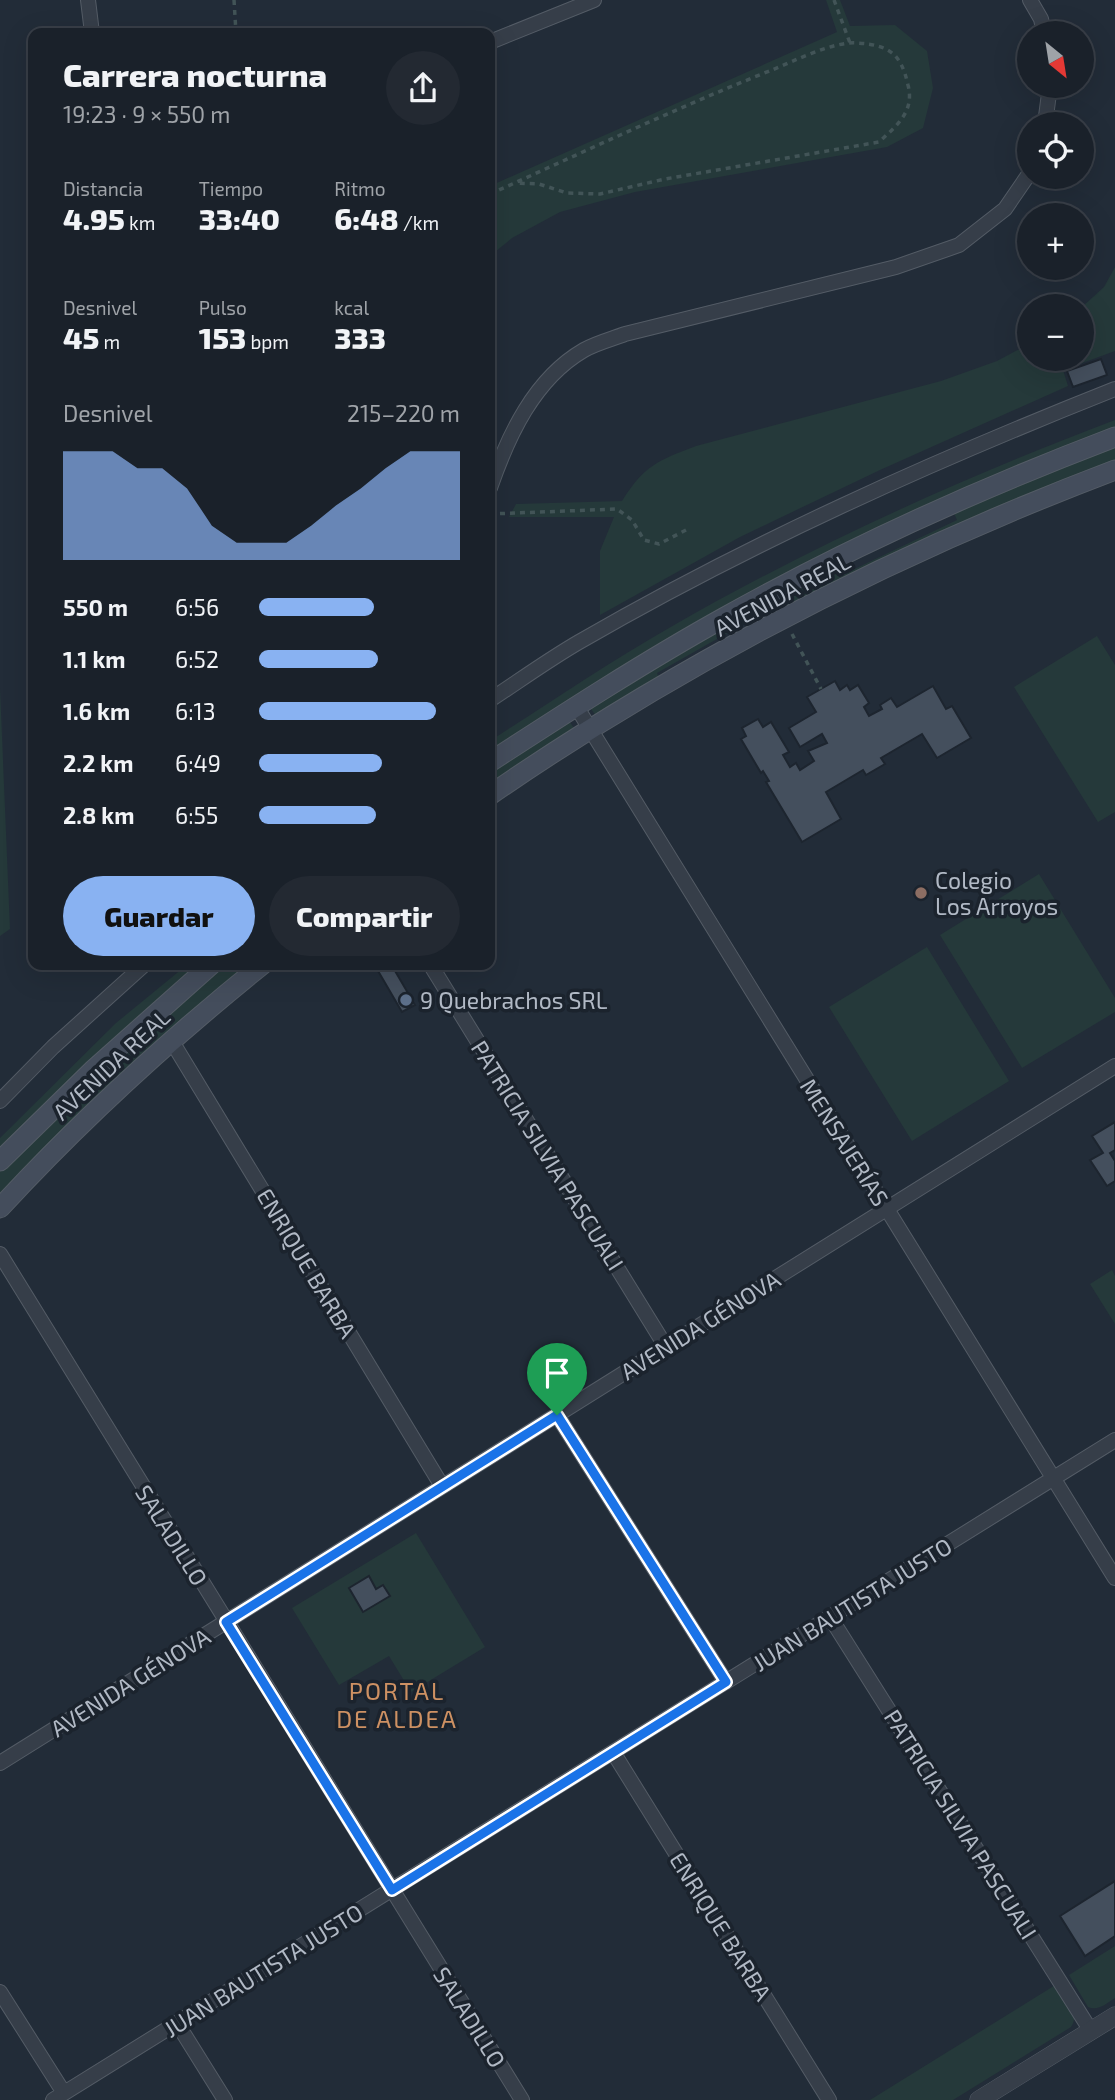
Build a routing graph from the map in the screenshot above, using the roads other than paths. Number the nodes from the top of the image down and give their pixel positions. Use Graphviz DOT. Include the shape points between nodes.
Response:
graph roads {
  1 [pos="89,0"];
  2 [pos="594,0"];
  3 [pos="1030,0"];
  4 [pos="1041,21"];
  5 [pos="92,28"];
  6 [pos="495,40"];
  7 [pos="1019,189"];
  8 [pos="1115,390"];
  9 [pos="1115,437"];
  10 [pos="1115,470"];
  11 [pos="495,475"];
  12 [pos="495,697"];
  13 [pos="576,706"];
  14 [pos="591,730"];
  15 [pos="495,759"];
  16 [pos="495,792"];
  17 [pos="138,970"];
  18 [pos="205,970"];
  19 [pos="255,970"];
  20 [pos="434,970"];
  21 [pos="171,1040"];
  22 [pos="1115,1066"];
  23 [pos="0,1101"];
  24 [pos="0,1161"];
  25 [pos="0,1208"];
  26 [pos="886,1208"];
  27 [pos="0,1254"];
  28 [pos="666,1347"];
  29 [pos="557,1415"];
  30 [pos="1115,1440"];
  31 [pos="1054,1479"];
  32 [pos="442,1486"];
  33 [pos="1115,1578"];
  34 [pos="830,1617"];
  35 [pos="226,1622"];
  36 [pos="726,1682"];
  37 [pos="613,1752"];
  38 [pos="2,1757"];
  39 [pos="392,1890"];
  40 [pos="0,1992"];
  41 [pos="1115,2016"];
  42 [pos="177,2023"];
  43 [pos="1091,2031"];
  44 [pos="58,2097"];
  45 [pos="225,2100"];
  46 [pos="522,2100"];
  47 [pos="829,2100"];
  48 [pos="979,2100"];
  1 -- 5 [label="street"];
  2 -- 6 [label="street"];
  3 -- 4 [label="street"];
  7 -- 11 [label="street" via="1005,209 959,245 896,267 625,334 584,350 532,399 510,435"];
  8 -- 12 [label="street" via="1000,435 807,522 577,643"];
  9 -- 13 [label="main road, AVENIDA REAL" via="920,517 724,617"];
  10 -- 14 [label="main road, AVENIDA REAL" via="937,544 784,620"];
  13 -- 14 [label="street, MENSAJERÍAS"];
  13 -- 15 [label="main road, AVENIDA REAL"];
  14 -- 16 [label="main road, AVENIDA REAL"];
  14 -- 26 [label="street, MENSAJERÍAS"];
  17 -- 23 [label="street"];
  18 -- 24 [label="main road, AVENIDA REAL"];
  19 -- 21 [label="main road, AVENIDA REAL"];
  20 -- 28 [label="street, PATRICIA SILVIA PASCUALI"];
  21 -- 25 [label="main road, AVENIDA REAL"];
  21 -- 32 [label="street, ENRIQUE BARBA"];
  22 -- 26 [label="street, AVENIDA GÉNOVA"];
  26 -- 28 [label="street, AVENIDA GÉNOVA"];
  26 -- 31 [label="street, MENSAJERÍAS"];
  27 -- 35 [label="street, SALADILLO"];
  28 -- 29 [label="street, AVENIDA GÉNOVA"];
  29 -- 32 [label="street, AVENIDA GÉNOVA"];
  29 -- 36 [label="street"];
  30 -- 31 [label="street, JUAN BAUTISTA JUSTO"];
  31 -- 33 [label="street, MENSAJERÍAS"];
  31 -- 34 [label="street, JUAN BAUTISTA JUSTO"];
  32 -- 35 [label="street, AVENIDA GÉNOVA"];
  34 -- 36 [label="street, JUAN BAUTISTA JUSTO"];
  34 -- 43 [label="street, PATRICIA SILVIA PASCUALI"];
  35 -- 38 [label="street, AVENIDA GÉNOVA"];
  35 -- 39 [label="street, SALADILLO"];
  36 -- 37 [label="street, JUAN BAUTISTA JUSTO"];
  37 -- 39 [label="street, JUAN BAUTISTA JUSTO"];
  37 -- 47 [label="street, ENRIQUE BARBA"];
  39 -- 42 [label="street, JUAN BAUTISTA JUSTO"];
  39 -- 46 [label="street, SALADILLO"];
  40 -- 44 [label="street"];
  41 -- 43 [label="street"];
  42 -- 44 [label="street, JUAN BAUTISTA JUSTO"];
  42 -- 45 [label="street"];
  43 -- 48 [label="street"];
}
